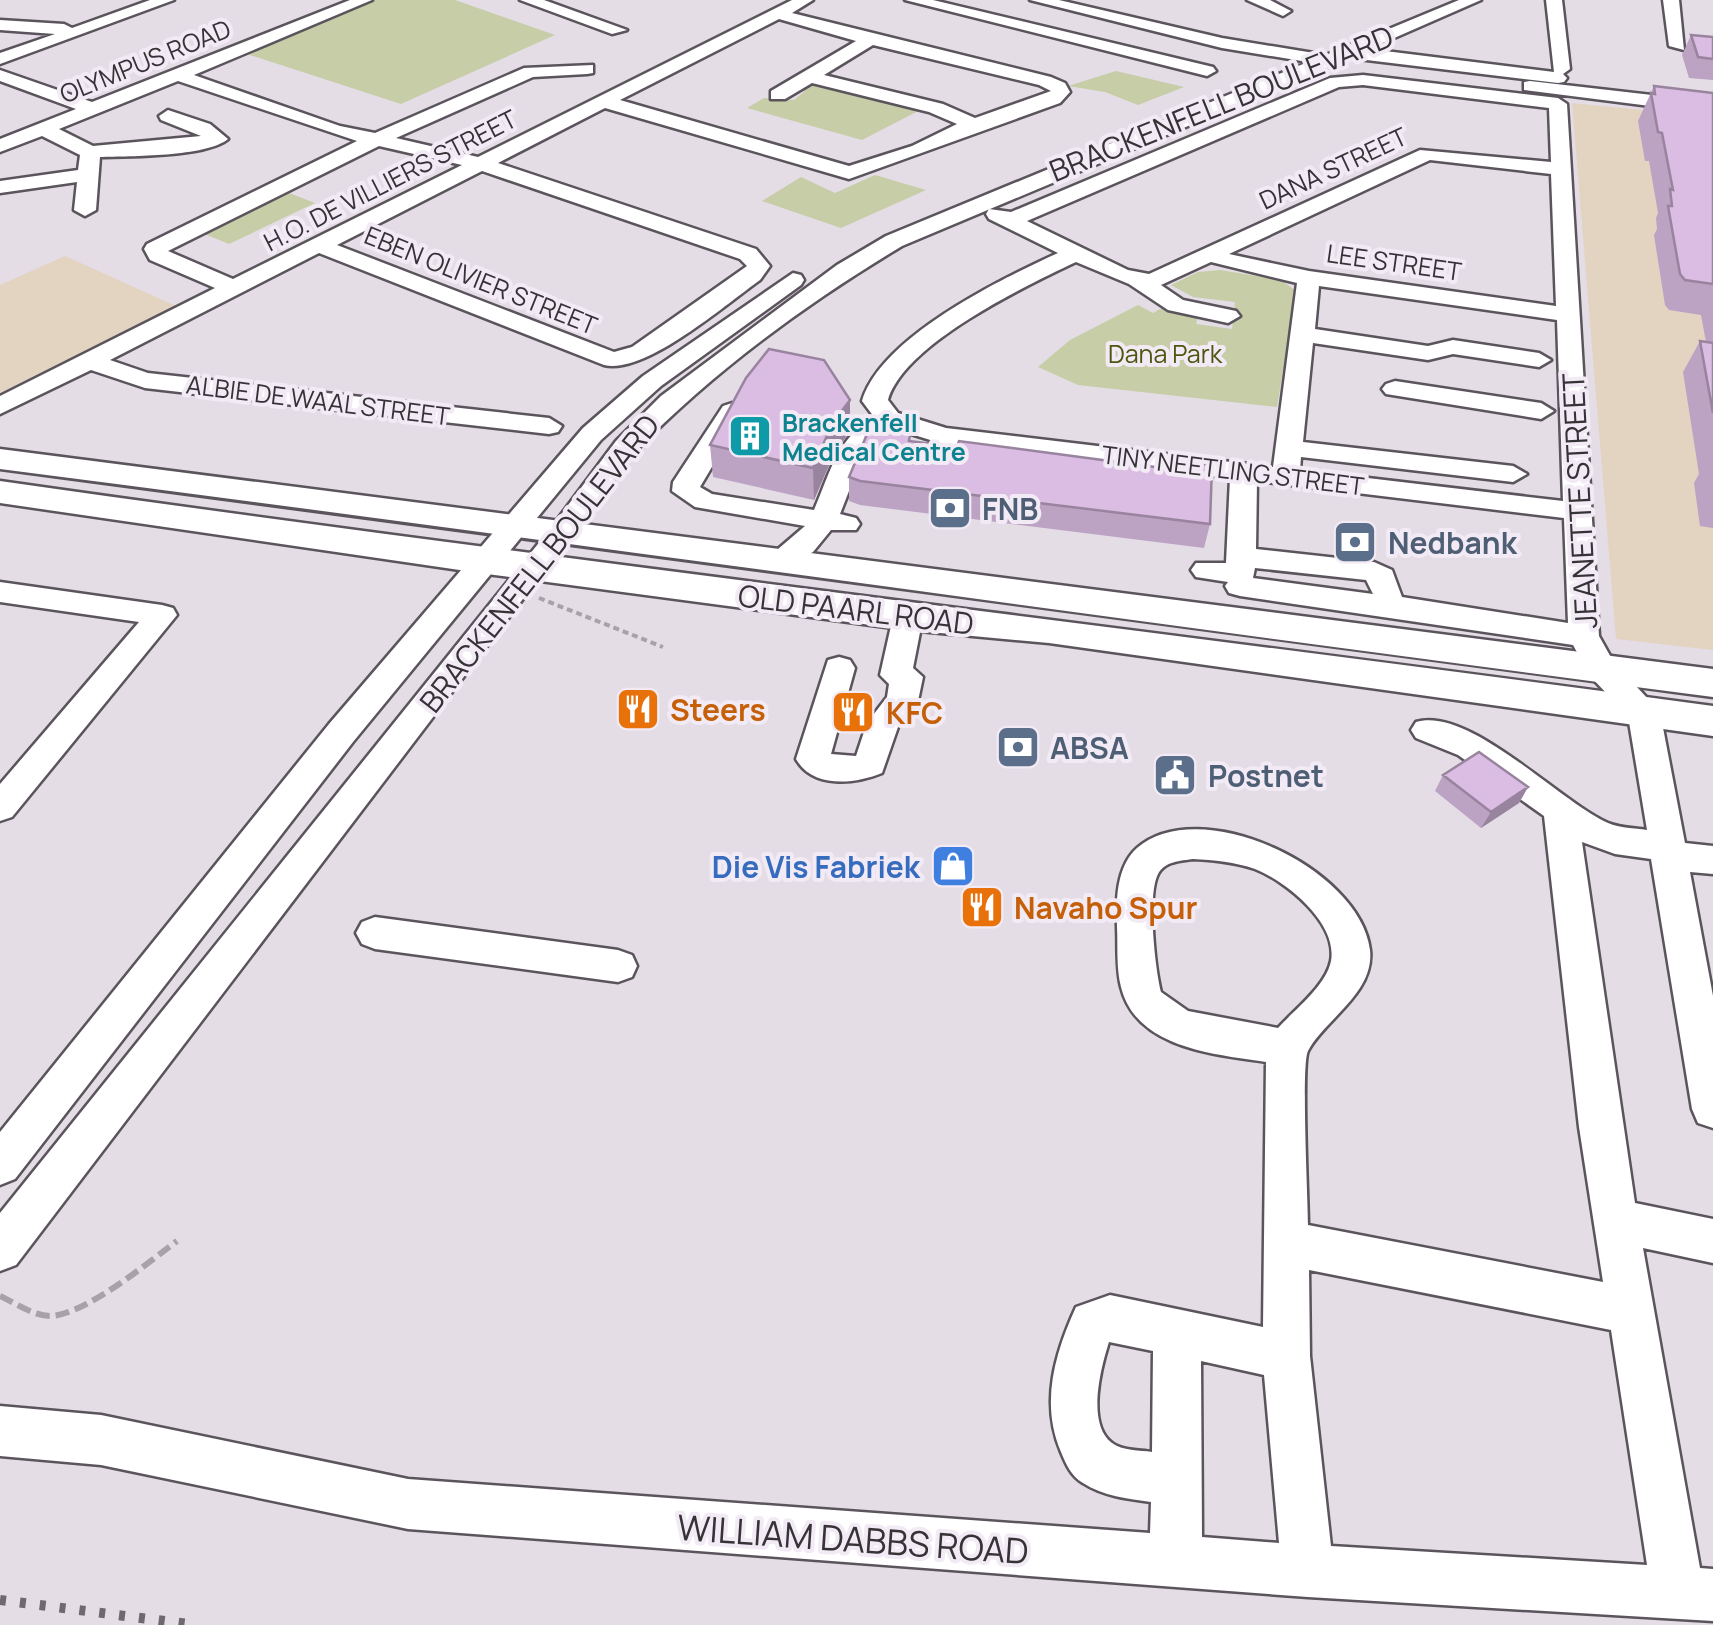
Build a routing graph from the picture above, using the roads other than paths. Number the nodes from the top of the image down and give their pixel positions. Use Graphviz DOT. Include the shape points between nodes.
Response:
graph roads {
  1 [pos="166,0"];
  2 [pos="364,0"];
  3 [pos="528,0"];
  4 [pos="804,0"];
  5 [pos="913,0"];
  6 [pos="1038,0"];
  7 [pos="1081,0"];
  8 [pos="1255,0"];
  9 [pos="1434,0"];
  10 [pos="1473,0"];
  11 [pos="1554,0"];
  12 [pos="1670,0"];
  13 [pos="26,8"];
  14 [pos="1283,11"];
  15 [pos="778,14"];
  16 [pos="0,25"];
  17 [pos="79,30"];
  18 [pos="618,30"];
  19 [pos="872,38"];
  20 [pos="1678,46"];
  21 [pos="1321,54"];
  22 [pos="0,59"];
  23 [pos="1561,69"];
  24 [pos="587,70"];
  25 [pos="1207,71"];
  26 [pos="0,75"];
  27 [pos="178,75"];
  28 [pos="807,76"];
  29 [pos="778,96"];
  30 [pos="1713,97"];
  31 [pos="605,102"];
  32 [pos="1713,108"];
  33 [pos="94,109"];
  34 [pos="168,116"];
  35 [pos="974,124"];
  36 [pos="43,129"];
  37 [pos="378,140"];
  38 [pos="0,146"];
  39 [pos="90,152"];
  40 [pos="482,164"];
  41 [pos="1561,169"];
  42 [pos="88,175"];
  43 [pos="0,187"];
  44 [pos="964,200"];
  45 [pos="85,210"];
  46 [pos="1011,220"];
  47 [pos="320,246"];
  48 [pos="1076,253"];
  49 [pos="1212,255"];
  50 [pos="1309,278"];
  51 [pos="1138,281"];
  52 [pos="236,289"];
  53 [pos="1571,315"];
  54 [pos="1228,316"];
  55 [pos="1302,334"];
  56 [pos="1397,348"];
  57 [pos="1539,360"];
  58 [pos="89,361"];
  59 [pos="0,406"];
  60 [pos="1540,411"];
  61 [pos="732,412"];
  62 [pos="889,419"];
  63 [pos="549,426"];
  64 [pos="0,458"];
  65 [pos="1287,462"];
  66 [pos="1244,472"];
  67 [pos="1513,474"];
  68 [pos="0,492"];
  69 [pos="1580,511"];
  70 [pos="836,523"];
  71 [pos="519,524"];
  72 [pos="564,530"];
  73 [pos="779,561"];
  74 [pos="487,562"];
  75 [pos="1206,570"];
  76 [pos="535,583"];
  77 [pos="1240,585"];
  78 [pos="0,592"];
  79 [pos="908,617"];
  80 [pos="1592,652"];
  81 [pos="839,668"];
  82 [pos="1713,683"];
  83 [pos="1644,712"];
  84 [pos="1713,721"];
  85 [pos="1428,730"];
  86 [pos="0,808"];
  87 [pos="1561,814"];
  88 [pos="1667,851"];
  89 [pos="1713,860"];
  90 [pos="375,933"];
  91 [pos="618,966"];
  92 [pos="1703,1004"];
  93 [pos="1286,1047"];
  94 [pos="1713,1110"];
  95 [pos="0,1165"];
  96 [pos="1616,1221"];
  97 [pos="1713,1241"];
  98 [pos="1286,1243"];
  99 [pos="0,1249"];
  100 [pos="1631,1312"];
  101 [pos="1177,1332"];
  102 [pos="1286,1356"];
  103 [pos="0,1431"];
  104 [pos="1174,1480"];
  105 [pos="1176,1561"];
  106 [pos="1308,1571"];
  107 [pos="1696,1593"];
  1 -- 17 [label="street"];
  2 -- 27 [label="street, OLYMPUS ROAD"];
  3 -- 18 [label="street"];
  4 -- 15 [label="street, H.O. DE VILLIERS STREET"];
  5 -- 25 [label="street"];
  6 -- 21 [label="street" via="1185,35"];
  7 -- 21 [label="street"];
  8 -- 14 [label="street"];
  9 -- 21 [label="street, BRACKENFELL BOULEVARD"];
  10 -- 21 [label="street, BRACKENFELL BOULEVARD"];
  11 -- 23 [label="street"];
  12 -- 20 [label="street"];
  13 -- 16 [label="street"];
  15 -- 19 [label="street"];
  15 -- 31 [label="street, H.O. DE VILLIERS STREET"];
  16 -- 17 [label="street"];
  17 -- 22 [label="street"];
  19 -- 28 [label="street"];
  19 -- 35 [label="street" via="1060,90 1053,99"];
  21 -- 30 [label="street"];
  21 -- 32 [label="street"];
  21 -- 44 [label="street, BRACKENFELL BOULEVARD"];
  21 -- 44 [label="street, BRACKENFELL BOULEVARD"];
  24 -- 37 [label="street" via="560,77 530,72"];
  26 -- 33 [label="street"];
  27 -- 33 [label="street, OLYMPUS ROAD"];
  27 -- 37 [label="street"];
  28 -- 29 [label="street"];
  28 -- 35 [label="street"];
  31 -- 35 [label="street" via="840,172 860,172"];
  31 -- 40 [label="street, H.O. DE VILLIERS STREET"];
  33 -- 36 [label="street, OLYMPUS ROAD"];
  34 -- 39 [label="street" via="227,144 154,158"];
  36 -- 38 [label="street, OLYMPUS ROAD"];
  36 -- 39 [label="street"];
  37 -- 40 [label="street"];
  37 -- 52 [label="street" via="156,249 158,256"];
  39 -- 42 [label="street"];
  40 -- 47 [label="street, H.O. DE VILLIERS STREET"];
  40 -- 47 [label="street, EBEN OLIVIER STREET" via="756,259 758,269 622,360 598,357"];
  41 -- 46 [label="street, JEANETTE STREET" via="1558,104 1347,80"];
  41 -- 49 [label="street, DANA STREET" via="1428,154"];
  41 -- 53 [label="street, JEANETTE STREET"];
  42 -- 43 [label="street"];
  42 -- 45 [label="street"];
  44 -- 46 [label="street"];
  44 -- 71 [label="street, BRACKENFELL BOULEVARD" via="848,242 643,387 592,434"];
  44 -- 72 [label="street, BRACKENFELL BOULEVARD" via="858,262 670,401 625,447"];
  46 -- 48 [label="street"];
  47 -- 52 [label="street, H.O. DE VILLIERS STREET"];
  48 -- 51 [label="street"];
  48 -- 62 [label="street" via="985,296 923,340 878,388 875,400"];
  49 -- 50 [label="street, LEE STREET"];
  49 -- 51 [label="street, DANA STREET" via="1162,278"];
  50 -- 53 [label="street, LEE STREET"];
  50 -- 55 [label="street"];
  51 -- 54 [label="street" via="1176,305"];
  52 -- 58 [label="street, H.O. DE VILLIERS STREET"];
  53 -- 69 [label="street, JEANETTE STREET"];
  55 -- 56 [label="street"];
  55 -- 65 [label="street"];
  56 -- 57 [label="street" via="1428,353 1453,347"];
  56 -- 60 [label="street" via="1394,396"];
  58 -- 59 [label="street, H.O. DE VILLIERS STREET"];
  58 -- 63 [label="street, ALBIE DE WAAL STREET" via="144,380"];
  61 -- 70 [label="street" via="686,491 705,501"];
  62 -- 66 [label="street, TINY NEETLING STREET" via="944,436"];
  62 -- 70 [label="street" via="853,442"];
  64 -- 71 [label="main road, OLD PAARL ROAD"];
  65 -- 66 [label="street, TINY NEETLING STREET"];
  65 -- 67 [label="street"];
  65 -- 69 [label="street, TINY NEETLING STREET"];
  66 -- 77 [label="street"];
  68 -- 74 [label="main road, OLD PAARL ROAD"];
  69 -- 80 [label="street, JEANETTE STREET"];
  70 -- 73 [label="street"];
  71 -- 72 [label="main road, OLD PAARL ROAD"];
  71 -- 74 [label="street, BRACKENFELL BOULEVARD"];
  72 -- 73 [label="main road, OLD PAARL ROAD"];
  72 -- 76 [label="street, BRACKENFELL BOULEVARD"];
  73 -- 77 [label="main road, OLD PAARL ROAD"];
  74 -- 76 [label="main road, OLD PAARL ROAD"];
  74 -- 95 [label="street, BRACKENFELL BOULEVARD" via="342,733"];
  75 -- 77 [label="street"];
  76 -- 79 [label="main road, OLD PAARL ROAD"];
  76 -- 99 [label="street, BRACKENFELL BOULEVARD"];
  77 -- 80 [label="main road, OLD PAARL ROAD"];
  77 -- 80 [label="street" via="1374,571 1388,595 1381,604"];
  78 -- 86 [label="street" via="162,614"];
  79 -- 81 [label="street" via="902,701 883,723 870,764 854,771 813,759"];
  79 -- 83 [label="main road, OLD PAARL ROAD" via="1048,630"];
  80 -- 82 [label="main road, OLD PAARL ROAD"];
  80 -- 83 [label="street, JEANETTE STREET"];
  83 -- 84 [label="main road, OLD PAARL ROAD"];
  83 -- 88 [label="street"];
  85 -- 87 [label="street" via="1470,746"];
  87 -- 88 [label="street" via="1615,840"];
  87 -- 96 [label="street"];
  88 -- 89 [label="street"];
  88 -- 92 [label="street"];
  90 -- 91 [label="street"];
  92 -- 94 [label="street"];
  93 -- 93 [label="street" via="1350,964 1351,943 1337,916 1279,864 1193,844 1149,859 1138,877 1137,973 1154,1012 1178,1024"];
  93 -- 98 [label="street"];
  96 -- 97 [label="street"];
  96 -- 100 [label="street"];
  98 -- 100 [label="street"];
  98 -- 102 [label="street"];
  100 -- 107 [label="street"];
  101 -- 102 [label="street"];
  101 -- 104 [label="street"];
  101 -- 104 [label="street" via="1110,1318 1093,1324 1082,1345 1074,1425 1080,1446 1100,1466"];
  102 -- 106 [label="street"];
  103 -- 105 [label="street, WILLIAM DABBS ROAD" via="101,1440 408,1504"];
  104 -- 105 [label="street"];
  105 -- 106 [label="street, WILLIAM DABBS ROAD"];
  106 -- 107 [label="street, WILLIAM DABBS ROAD"];
}
